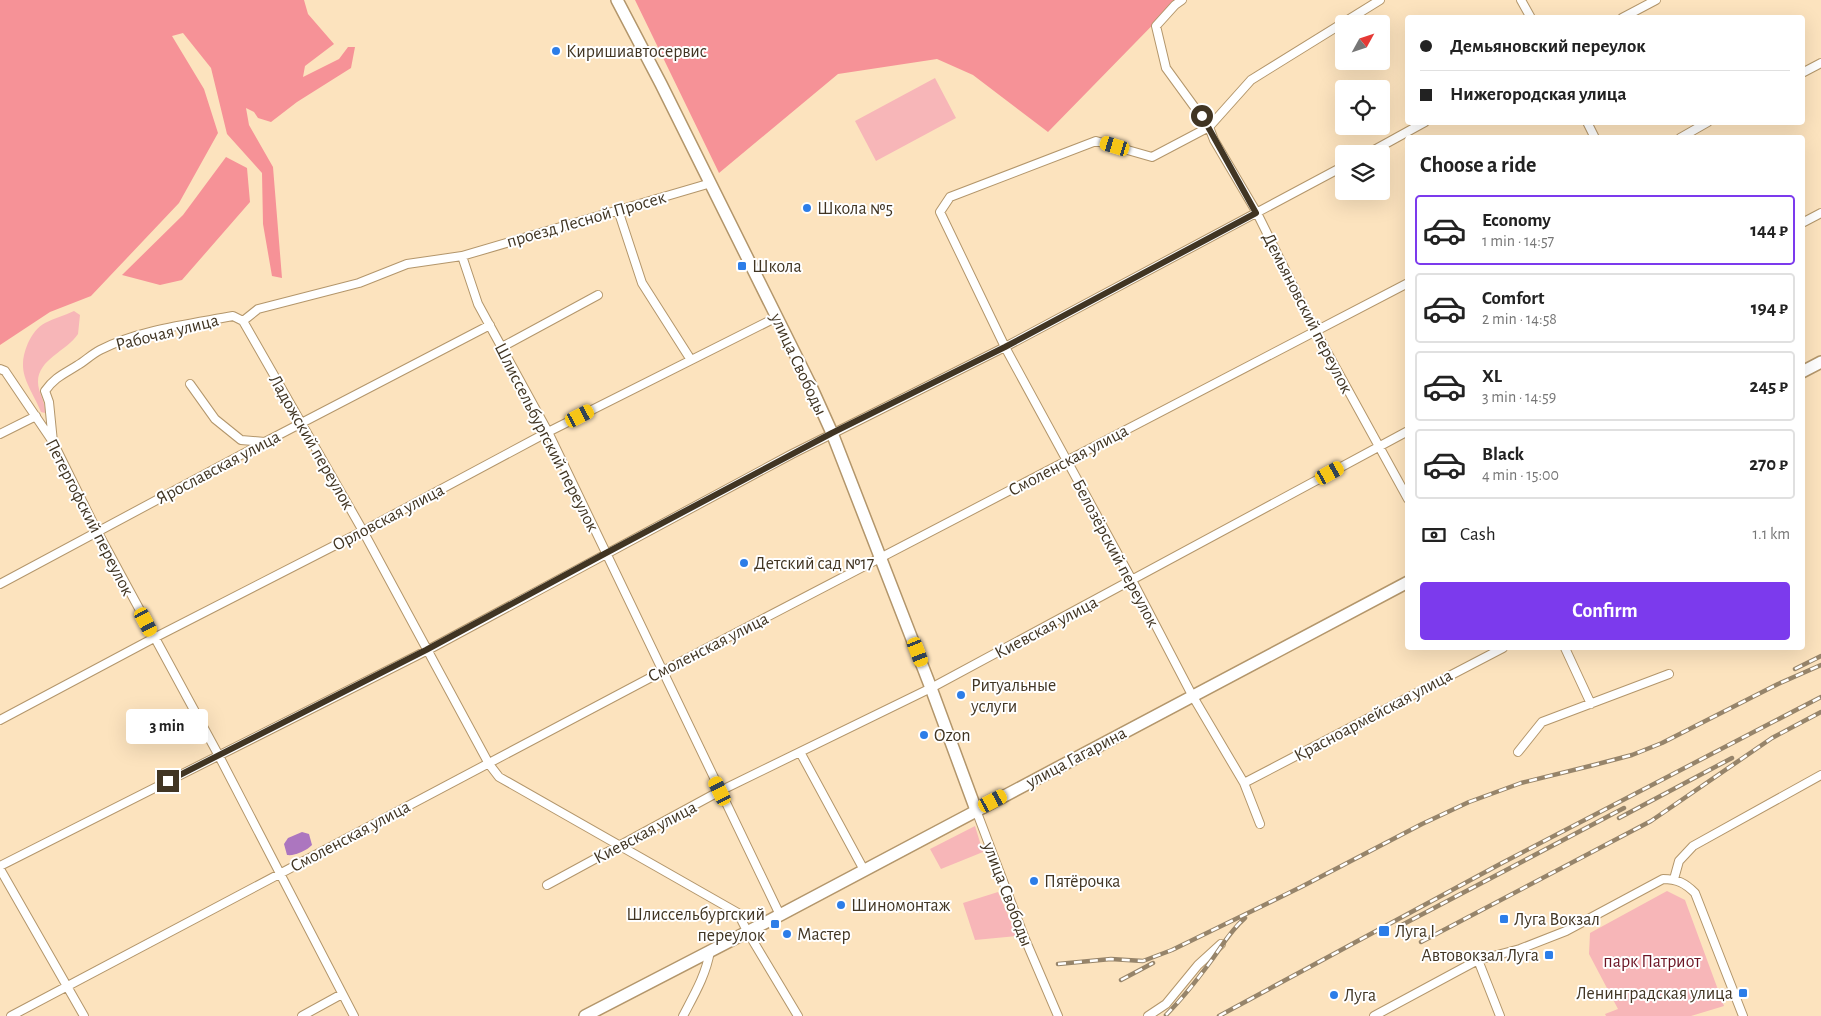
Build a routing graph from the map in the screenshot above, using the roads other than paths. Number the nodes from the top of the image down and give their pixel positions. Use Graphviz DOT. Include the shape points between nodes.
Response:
graph roads {
  1 [pos="617,0"];
  2 [pos="1182,0"];
  3 [pos="1380,0"];
  4 [pos="1521,0"];
  5 [pos="1656,0"];
  6 [pos="1529,15"];
  7 [pos="1628,15"];
  8 [pos="1821,63"];
  9 [pos="1805,71"];
  10 [pos="1420,125"];
  11 [pos="1703,125"];
  12 [pos="1209,127"];
  13 [pos="1685,135"];
  14 [pos="1384,145"];
  15 [pos="1335,171"];
  16 [pos="711,184"];
  17 [pos="618,210"];
  18 [pos="1256,213"];
  19 [pos="1821,213"];
  20 [pos="1805,221"];
  21 [pos="462,256"];
  22 [pos="1405,284"];
  23 [pos="598,295"];
  24 [pos="777,317"];
  25 [pos="242,321"];
  26 [pos="490,325"];
  27 [pos="1316,332"];
  28 [pos="502,347"];
  29 [pos="1005,347"];
  30 [pos="691,360"];
  31 [pos="1821,362"];
  32 [pos="0,369"];
  33 [pos="1805,370"];
  34 [pos="190,384"];
  35 [pos="36,416"];
  36 [pos="302,423"];
  37 [pos="548,432"];
  38 [pos="1405,432"];
  39 [pos="832,433"];
  40 [pos="0,434"];
  41 [pos="53,442"];
  42 [pos="265,442"];
  43 [pos="1379,446"];
  44 [pos="1067,461"];
  45 [pos="1405,494"];
  46 [pos="97,531"];
  47 [pos="363,531"];
  48 [pos="606,553"];
  49 [pos="880,558"];
  50 [pos="1132,580"];
  51 [pos="0,584"];
  52 [pos="1405,584"];
  53 [pos="154,638"];
  54 [pos="426,650"];
  55 [pos="1489,650"];
  56 [pos="1566,650"];
  57 [pos="663,671"];
  58 [pos="1669,674"];
  59 [pos="931,688"];
  60 [pos="1192,695"];
  61 [pos="1591,704"];
  62 [pos="0,720"];
  63 [pos="800,752"];
  64 [pos="1518,752"];
  65 [pos="219,756"];
  66 [pos="488,764"];
  67 [pos="1821,775"];
  68 [pos="1244,783"];
  69 [pos="720,791"];
  70 [pos="976,810"];
  71 [pos="1260,824"];
  72 [pos="619,845"];
  73 [pos="0,867"];
  74 [pos="864,870"];
  75 [pos="280,872"];
  76 [pos="1674,879"];
  77 [pos="548,885"];
  78 [pos="780,915"];
  79 [pos="747,931"];
  80 [pos="1221,944"];
  81 [pos="710,951"];
  82 [pos="1478,960"];
  83 [pos="69,986"];
  84 [pos="342,994"];
  85 [pos="11,1016"];
  86 [pos="84,1016"];
  87 [pos="302,1016"];
  88 [pos="354,1016"];
  89 [pos="585,1016"];
  90 [pos="683,1016"];
  91 [pos="798,1016"];
  92 [pos="1058,1016"];
  93 [pos="1148,1016"];
  94 [pos="1374,1016"];
  95 [pos="1500,1016"];
  96 [pos="1743,1016"];
  1 -- 16 [label="street, улица Свободы"];
  2 -- 12 [label="street, Демьяновский переулок" via="1156,26 1166,68"];
  3 -- 12 [label="street" via="1251,80"];
  4 -- 6 [label="street"];
  5 -- 7 [label="street"];
  8 -- 9 [label="street"];
  10 -- 14 [label="street"];
  11 -- 13 [label="street"];
  12 -- 18 [label="street, Демьяновский переулок"];
  12 -- 29 [label="street, Белозёрский переулок" via="1152,157 1096,140 950,197 940,212"];
  15 -- 18 [label="street"];
  16 -- 17 [label="street, проезд Лесной Просек"];
  16 -- 24 [label="street, улица Свободы"];
  17 -- 21 [label="street, проезд Лесной Просек"];
  17 -- 30 [label="street" via="642,283"];
  18 -- 27 [label="street, Демьяновский переулок"];
  18 -- 29 [label="street"];
  19 -- 20 [label="street"];
  21 -- 25 [label="street, Рабочая улица" via="407,264 359,283 258,309"];
  21 -- 26 [label="street, Шлиссельбургский переулок" via="478,304"];
  22 -- 27 [label="street, Смоленская улица"];
  23 -- 28 [label="street"];
  24 -- 30 [label="street, Орловская улица"];
  24 -- 39 [label="street, улица Свободы"];
  25 -- 36 [label="street, Ладожский переулок"];
  25 -- 41 [label="street, Рабочая улица" via="232,316 165,329 125,339 99,350 53,380 45,390"];
  26 -- 28 [label="street, Шлиссельбургский переулок"];
  26 -- 36 [label="street, Ярославская улица"];
  27 -- 43 [label="street, Демьяновский переулок"];
  27 -- 44 [label="street, Смоленская улица"];
  28 -- 37 [label="street, Шлиссельбургский переулок"];
  29 -- 39 [label="street"];
  29 -- 44 [label="street, Белозёрский переулок"];
  30 -- 37 [label="street, Орловская улица"];
  31 -- 33 [label="street"];
  32 -- 35 [label="street, Петергофский переулок" via="5,371"];
  34 -- 42 [label="street" via="215,419 241,440"];
  35 -- 40 [label="street"];
  35 -- 41 [label="street, Петергофский переулок"];
  36 -- 42 [label="street, Ярославская улица"];
  36 -- 47 [label="street, Ладожский переулок"];
  37 -- 47 [label="street, Орловская улица"];
  37 -- 48 [label="street, Шлиссельбургский переулок"];
  38 -- 43 [label="street, Киевская улица"];
  39 -- 48 [label="street"];
  39 -- 49 [label="street, улица Свободы"];
  41 -- 46 [label="street, Петергофский переулок"];
  42 -- 46 [label="street, Ярославская улица"];
  43 -- 45 [label="street, Демьяновский переулок"];
  43 -- 50 [label="street, Киевская улица"];
  44 -- 49 [label="street, Смоленская улица"];
  44 -- 50 [label="street, Белозёрский переулок"];
  46 -- 51 [label="street, Ярославская улица"];
  46 -- 53 [label="street, Петергофский переулок"];
  47 -- 53 [label="street, Орловская улица"];
  47 -- 54 [label="street, Ладожский переулок"];
  48 -- 54 [label="street"];
  48 -- 57 [label="street, Шлиссельбургский переулок"];
  49 -- 57 [label="street, Смоленская улица"];
  49 -- 59 [label="street, улица Свободы"];
  50 -- 59 [label="street, Киевская улица"];
  50 -- 60 [label="street, Белозёрский переулок"];
  52 -- 60 [label="street, улица Гагарина"];
  53 -- 62 [label="street, Орловская улица"];
  53 -- 65 [label="street, Петергофский переулок"];
  54 -- 65 [label="street"];
  54 -- 66 [label="street, Ладожский переулок"];
  55 -- 68 [label="street, Красноармейская улица"];
  56 -- 61 [label="street"];
  57 -- 66 [label="street, Смоленская улица"];
  57 -- 69 [label="street, Шлиссельбургский переулок"];
  58 -- 61 [label="street"];
  59 -- 63 [label="street, Киевская улица"];
  59 -- 70 [label="street, улица Свободы"];
  60 -- 68 [label="street, Белозёрский переулок"];
  60 -- 70 [label="street, улица Гагарина"];
  61 -- 64 [label="street" via="1542,722"];
  63 -- 69 [label="street, Киевская улица"];
  63 -- 74 [label="street"];
  65 -- 73 [label="street"];
  65 -- 75 [label="street, Петергофский переулок"];
  66 -- 72 [label="street, Ладожский переулок" via="499,777"];
  66 -- 75 [label="street, Смоленская улица"];
  67 -- 76 [label="street" via="1693,846 1679,861"];
  68 -- 71 [label="street, Белозёрский переулок"];
  69 -- 72 [label="street, Киевская улица"];
  69 -- 78 [label="street, Шлиссельбургский переулок"];
  70 -- 74 [label="street, улица Гагарина"];
  70 -- 92 [label="street, улица Свободы"];
  72 -- 77 [label="street, Киевская улица"];
  72 -- 79 [label="street, Ладожский переулок" via="738,913"];
  73 -- 83 [label="street"];
  74 -- 78 [label="street, улица Гагарина"];
  75 -- 83 [label="street, Смоленская улица"];
  75 -- 84 [label="street, Петергофский переулок"];
  76 -- 82 [label="street" via="1654,883 1566,932"];
  76 -- 96 [label="street" via="1695,893"];
  78 -- 79 [label="street, улица Гагарина"];
  79 -- 81 [label="street, улица Гагарина"];
  79 -- 91 [label="street, Ладожский переулок"];
  80 -- 93 [label="street" via="1198,965 1166,1004"];
  81 -- 89 [label="street, улица Гагарина"];
  81 -- 90 [label="street" via="701,982"];
  82 -- 94 [label="street"];
  82 -- 95 [label="street"];
  83 -- 85 [label="street, Смоленская улица"];
  83 -- 86 [label="street"];
  84 -- 87 [label="street"];
  84 -- 88 [label="street, Петергофский переулок"];
}
